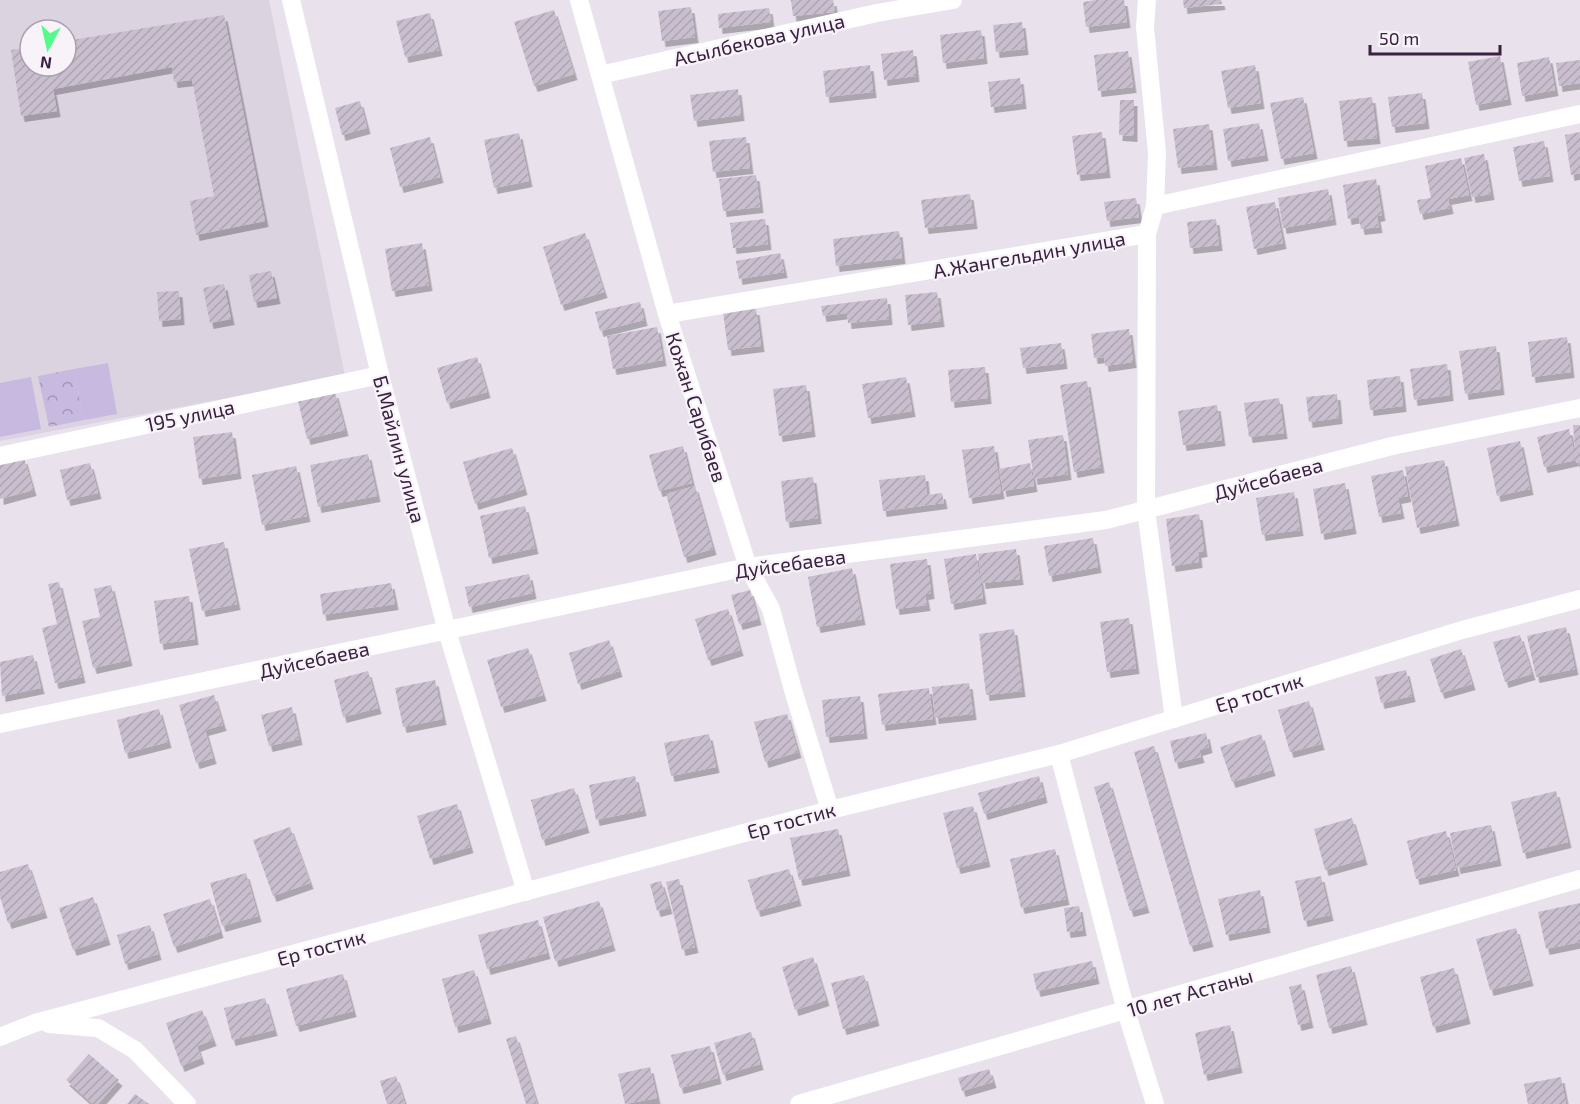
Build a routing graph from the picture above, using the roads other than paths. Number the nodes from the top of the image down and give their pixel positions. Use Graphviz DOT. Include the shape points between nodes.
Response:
graph roads {
  1 [pos="291,0"];
  2 [pos="579,0"];
  3 [pos="953,0"];
  4 [pos="1147,0"];
  5 [pos="600,75"];
  6 [pos="1580,114"];
  7 [pos="1155,206"];
  8 [pos="1147,234"];
  9 [pos="668,314"];
  10 [pos="380,375"];
  11 [pos="1580,408"];
  12 [pos="0,456"];
  13 [pos="1146,510"];
  14 [pos="748,567"];
  15 [pos="1580,599"];
  16 [pos="447,631"];
  17 [pos="1174,718"];
  18 [pos="0,724"];
  19 [pos="1059,754"];
  20 [pos="830,810"];
  21 [pos="1580,879"];
  22 [pos="526,892"];
  23 [pos="1126,1011"];
  24 [pos="35,1023"];
  25 [pos="0,1036"];
  26 [pos="187,1104"];
  27 [pos="799,1104"];
  28 [pos="1155,1104"];
  1 -- 10 [label="street, Б.Майлин улица"];
  2 -- 5 [label="street, Кожан Сарибаев"];
  3 -- 5 [label="street, Асылбекова улица" via="877,13"];
  4 -- 7 [label="street, А.Жангельдин улица" via="1145,27 1157,153"];
  5 -- 9 [label="street, Кожан Сарибаев"];
  6 -- 7 [label="street"];
  7 -- 8 [label="street, А.Жангельдин улица"];
  8 -- 9 [label="street, А.Жангельдин улица"];
  8 -- 13 [label="street"];
  9 -- 14 [label="street, Кожан Сарибаев"];
  10 -- 12 [label="street, 195 улица"];
  10 -- 16 [label="street, Б.Майлин улица"];
  11 -- 13 [label="street, Дуйсебаева" via="1392,446"];
  13 -- 14 [label="street, Дуйсебаева" via="1106,520"];
  13 -- 17 [label="street"];
  14 -- 16 [label="street, Дуйсебаева"];
  14 -- 20 [label="street, Кожан Сарибаев" via="771,609"];
  15 -- 17 [label="street, Ер тостик" via="1462,630"];
  16 -- 18 [label="street, Дуйсебаева"];
  16 -- 22 [label="street, Б.Майлин улица"];
  17 -- 19 [label="street, Ер тостик"];
  19 -- 20 [label="street, Ер тостик"];
  19 -- 23 [label="street"];
  20 -- 22 [label="street, Ер тостик"];
  21 -- 23 [label="street, 10 лет Астаны"];
  22 -- 24 [label="street, Ер тостик"];
  23 -- 27 [label="street, 10 лет Астаны"];
  23 -- 28 [label="street"];
  24 -- 25 [label="street, Ер тостик"];
  24 -- 26 [label="street" via="98,1028 135,1050"];
}
